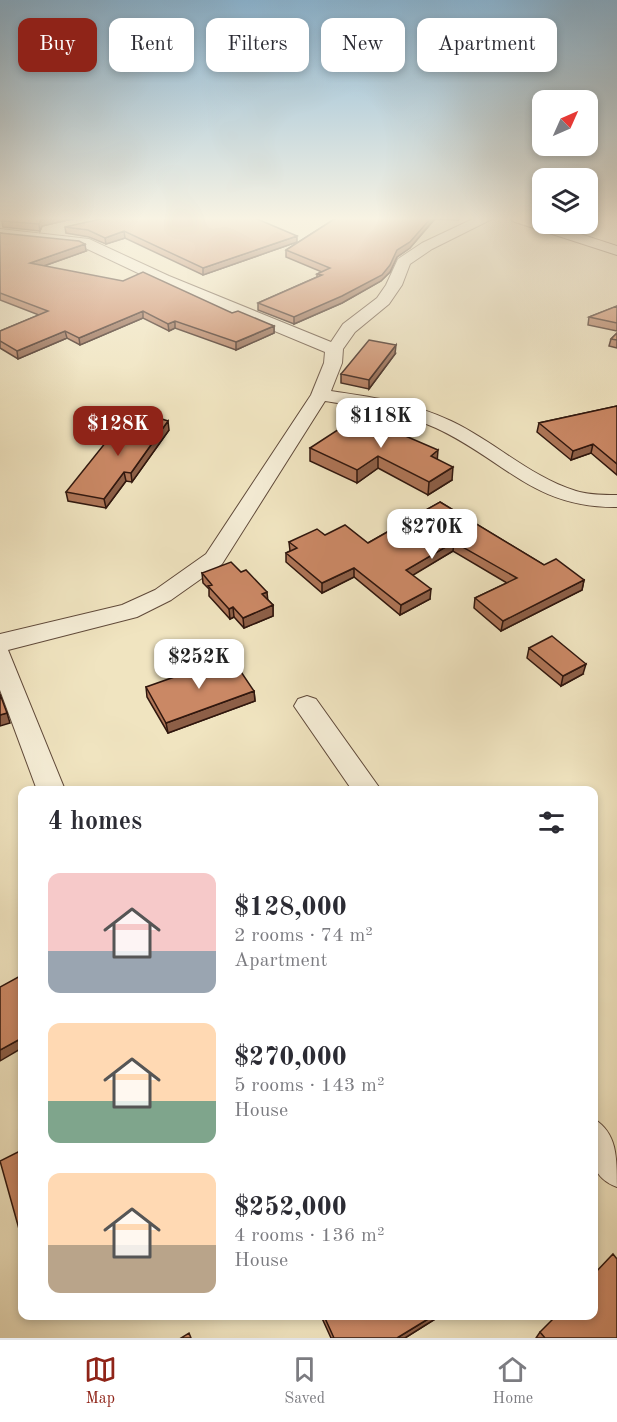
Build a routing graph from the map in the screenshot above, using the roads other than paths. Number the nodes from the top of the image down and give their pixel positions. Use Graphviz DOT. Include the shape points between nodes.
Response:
graph roads {
  1 [pos="167,280"];
  2 [pos="396,280"];
  3 [pos="334,350"];
  4 [pos="320,395"];
  5 [pos="617,501"];
  6 [pos="0,644"];
  7 [pos="0,656"];
  8 [pos="308,706"];
  9 [pos="49,786"];
  10 [pos="364,786"];
  11 [pos="598,1143"];
  12 [pos="617,1168"];
  1 -- 3 [label="street"];
  2 -- 3 [label="street" via="383,301 349,328"];
  3 -- 4 [label="street"];
  4 -- 5 [label="street" via="408,411 477,442 549,489 599,504"];
  4 -- 6 [label="street" via="214,559 163,596 129,611"];
  7 -- 9 [label="street"];
  8 -- 10 [label="street"];
  11 -- 12 [label="street"];
}
